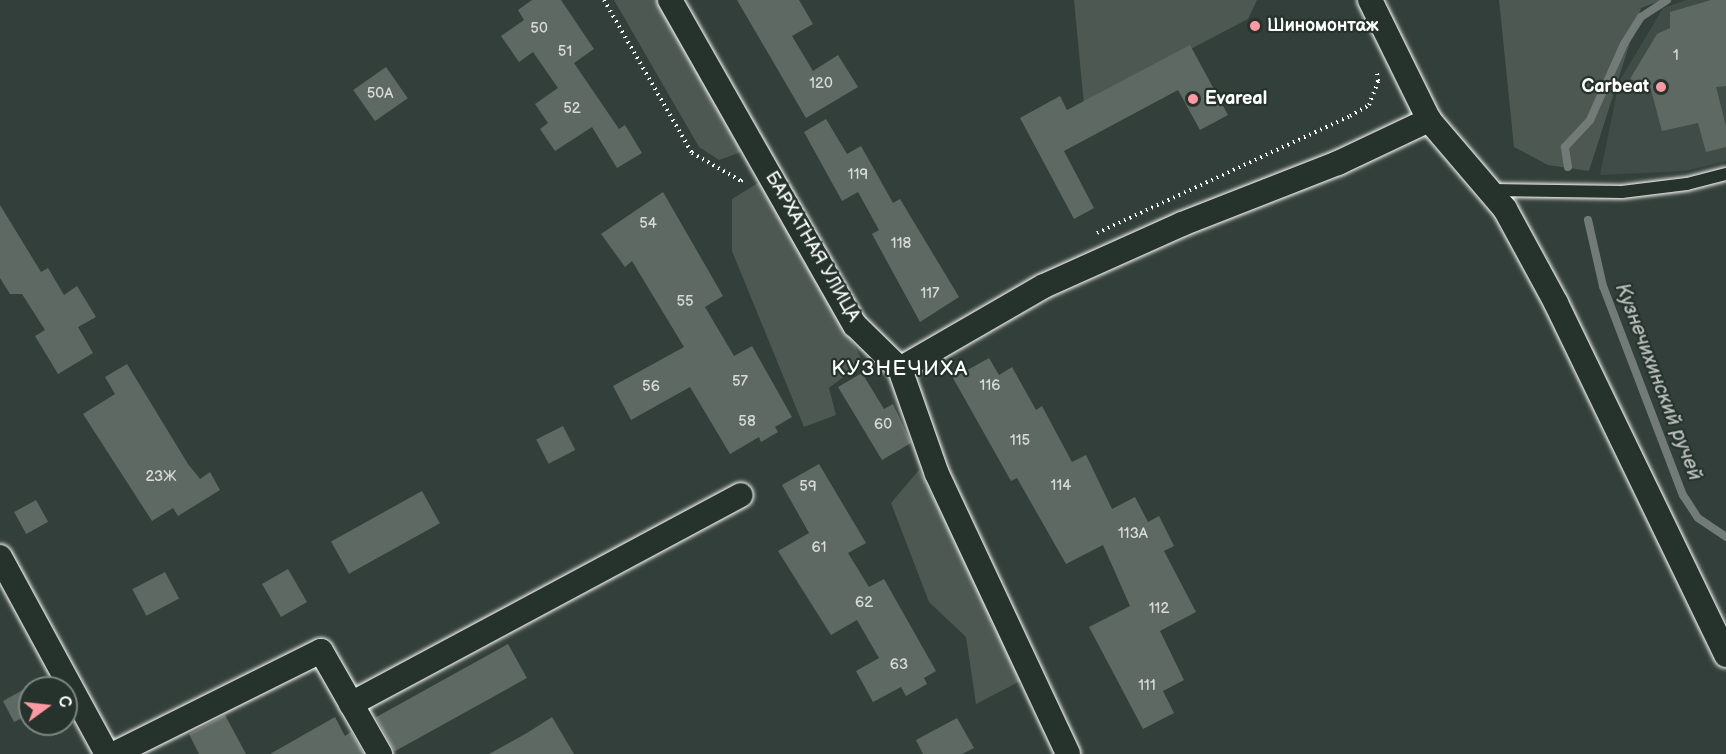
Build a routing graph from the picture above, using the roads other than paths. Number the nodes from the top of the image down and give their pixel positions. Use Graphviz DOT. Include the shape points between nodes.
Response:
graph roads {
  1 [pos="670,0"];
  2 [pos="1370,0"];
  3 [pos="1429,120"];
  4 [pos="1726,174"];
  5 [pos="1492,190"];
  6 [pos="900,369"];
  7 [pos="740,495"];
  8 [pos="0,557"];
  9 [pos="1726,655"];
  10 [pos="351,704"];
  11 [pos="107,754"];
  12 [pos="114,754"];
  13 [pos="380,754"];
  14 [pos="1068,754"];
  1 -- 6 [label="street, БАРХАТНАЯ УЛИЦА" via="855,325"];
  2 -- 3 [label="street"];
  3 -- 5 [label="street"];
  3 -- 6 [label="street" via="1338,163 1182,224 1044,286"];
  4 -- 5 [label="lane" via="1687,184 1622,192"];
  5 -- 9 [label="street" via="1556,303"];
  6 -- 14 [label="street, БАРХАТНАЯ УЛИЦА" via="937,474"];
  7 -- 10 [label="street"];
  8 -- 11 [label="street"];
  10 -- 12 [label="street" via="321,651"];
  10 -- 13 [label="street"];
}
